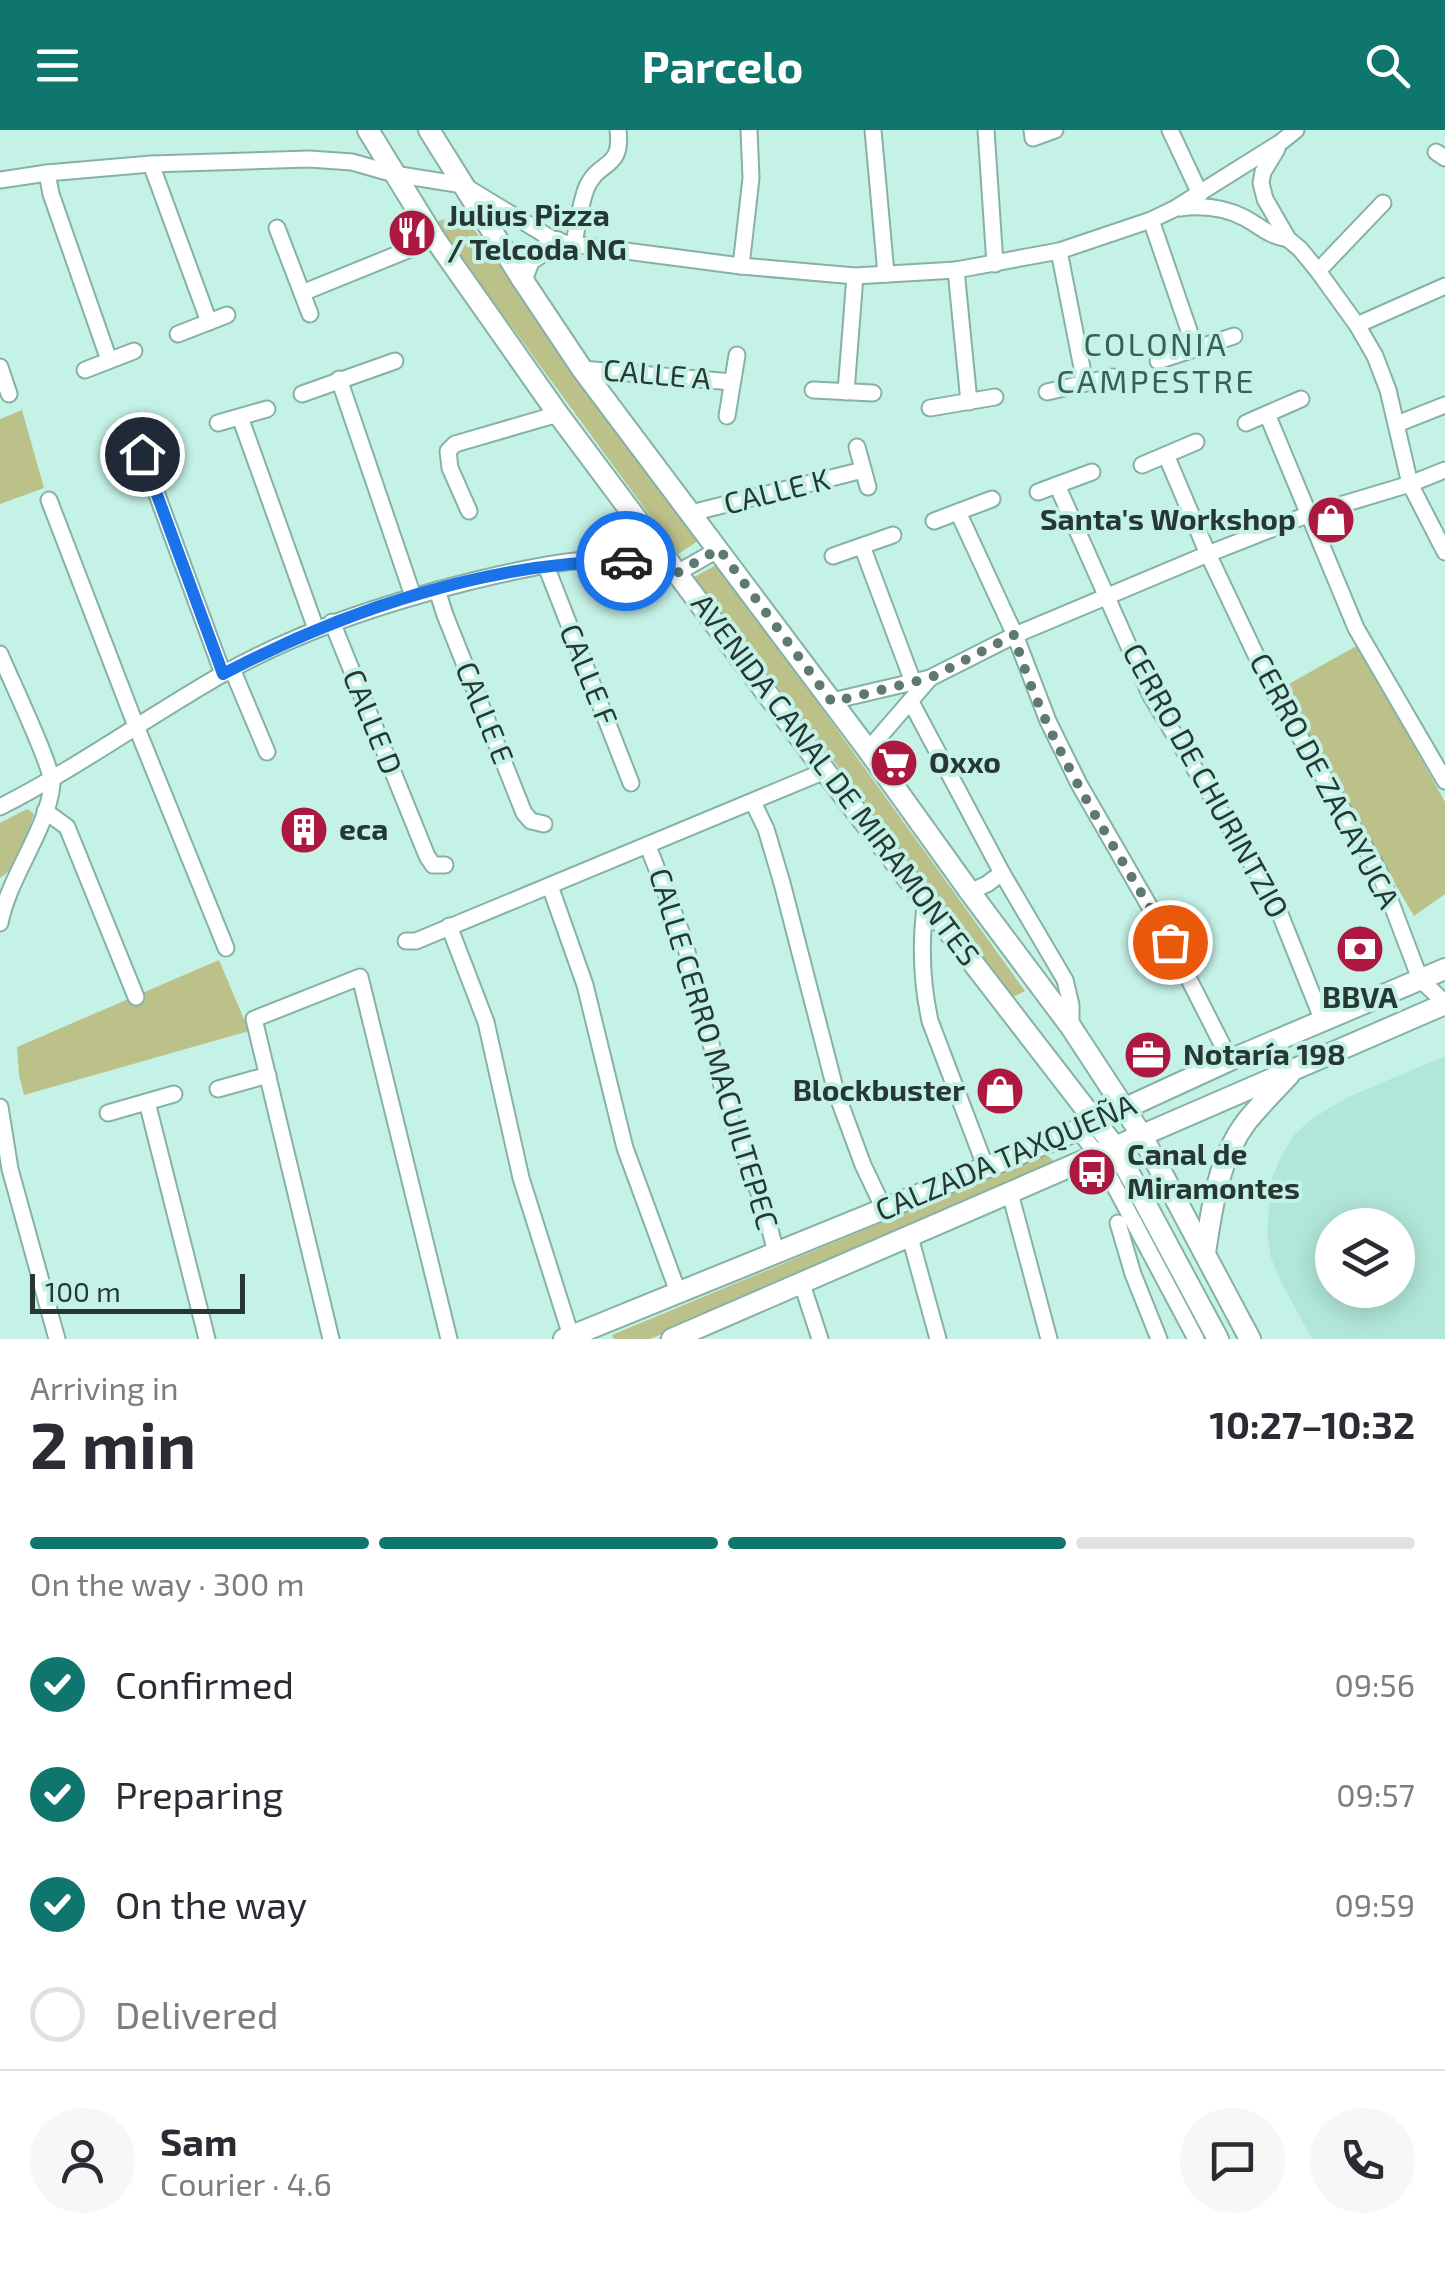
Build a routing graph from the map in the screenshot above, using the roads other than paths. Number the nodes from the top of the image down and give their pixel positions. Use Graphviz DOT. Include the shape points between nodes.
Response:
graph roads {
  1 [pos="368,130"];
  2 [pos="618,130"];
  3 [pos="748,130"];
  4 [pos="873,130"];
  5 [pos="986,130"];
  6 [pos="1032,130"];
  7 [pos="1055,130"];
  8 [pos="1170,130"];
  9 [pos="1296,130"];
  10 [pos="437,133"];
  11 [pos="1281,142"];
  12 [pos="151,164"];
  13 [pos="47,173"];
  14 [pos="394,174"];
  15 [pos="0,180"];
  16 [pos="463,185"];
  17 [pos="1200,194"];
  18 [pos="1382,202"];
  19 [pos="1174,210"];
  20 [pos="1151,220"];
  21 [pos="277,228"];
  22 [pos="434,239"];
  23 [pos="1288,240"];
  24 [pos="566,243"];
  25 [pos="1058,250"];
  26 [pos="995,264"];
  27 [pos="742,266"];
  28 [pos="956,270"];
  29 [pos="1318,271"];
  30 [pos="886,274"];
  31 [pos="856,276"];
  32 [pos="522,279"];
  33 [pos="1445,286"];
  34 [pos="302,294"];
  35 [pos="310,314"];
  36 [pos="227,315"];
  37 [pos="209,322"];
  38 [pos="1357,325"];
  39 [pos="178,334"];
  40 [pos="1234,336"];
  41 [pos="1196,348"];
  42 [pos="134,351"];
  43 [pos="737,355"];
  44 [pos="109,360"];
  45 [pos="395,361"];
  46 [pos="1158,361"];
  47 [pos="0,368"];
  48 [pos="582,369"];
  49 [pos="85,370"];
  50 [pos="1112,377"];
  51 [pos="338,380"];
  52 [pos="732,382"];
  53 [pos="1085,384"];
  54 [pos="813,390"];
  55 [pos="846,392"];
  56 [pos="1047,392"];
  57 [pos="873,393"];
  58 [pos="9,394"];
  59 [pos="302,394"];
  60 [pos="995,397"];
  61 [pos="1301,400"];
  62 [pos="969,402"];
  63 [pos="1445,404"];
  64 [pos="267,408"];
  65 [pos="930,408"];
  66 [pos="558,414"];
  67 [pos="1267,414"];
  68 [pos="727,416"];
  69 [pos="240,417"];
  70 [pos="1246,423"];
  71 [pos="218,424"];
  72 [pos="1397,424"];
  73 [pos="1196,442"];
  74 [pos="171,443"];
  75 [pos="858,446"];
  76 [pos="142,454"];
  77 [pos="1166,455"];
  78 [pos="117,464"];
  79 [pos="1142,465"];
  80 [pos="863,470"];
  81 [pos="1445,470"];
  82 [pos="1092,472"];
  83 [pos="1410,484"];
  84 [pos="1058,485"];
  85 [pos="868,487"];
  86 [pos="1038,492"];
  87 [pos="992,499"];
  88 [pos="50,500"];
  89 [pos="469,511"];
  90 [pos="958,512"];
  91 [pos="691,513"];
  92 [pos="1307,515"];
  93 [pos="934,522"];
  94 [pos="893,535"];
  95 [pos="862,546"];
  96 [pos="719,549"];
  97 [pos="1445,552"];
  98 [pos="1208,554"];
  99 [pos="833,556"];
  100 [pos="546,566"];
  101 [pos="677,573"];
  102 [pos="438,590"];
  103 [pos="413,596"];
  104 [pos="1107,598"];
  105 [pos="332,622"];
  106 [pos="316,629"];
  107 [pos="1014,635"];
  108 [pos="0,654"];
  109 [pos="228,671"];
  110 [pos="930,678"];
  111 [pos="913,682"];
  112 [pos="832,702"];
  113 [pos="911,702"];
  114 [pos="136,726"];
  115 [pos="868,750"];
  116 [pos="268,752"];
  117 [pos="825,771"];
  118 [pos="53,780"];
  119 [pos="1445,781"];
  120 [pos="632,783"];
  121 [pos="753,802"];
  122 [pos="0,808"];
  123 [pos="45,811"];
  124 [pos="544,824"];
  125 [pos="648,846"];
  126 [pos="445,864"];
  127 [pos="1002,872"];
  128 [pos="550,886"];
  129 [pos="970,892"];
  130 [pos="926,900"];
  131 [pos="0,922"];
  132 [pos="449,926"];
  133 [pos="406,940"];
  134 [pos="226,948"];
  135 [pos="1445,968"];
  136 [pos="1420,979"];
  137 [pos="136,997"];
  138 [pos="1445,1004"];
  139 [pos="1323,1020"];
  140 [pos="1070,1027"];
  141 [pos="1230,1060"];
  142 [pos="1295,1068"];
  143 [pos="268,1076"];
  144 [pos="218,1089"];
  145 [pos="174,1094"];
  146 [pos="147,1102"];
  147 [pos="0,1108"];
  148 [pos="1125,1110"];
  149 [pos="108,1113"];
  150 [pos="1087,1126"];
  151 [pos="1141,1134"];
  152 [pos="1107,1151"];
  153 [pos="986,1168"];
  154 [pos="1010,1194"];
  155 [pos="884,1209"];
  156 [pos="1118,1223"];
  157 [pos="910,1237"];
  158 [pos="776,1253"];
  159 [pos="1205,1254"];
  160 [pos="1156,1262"];
  161 [pos="1134,1274"];
  162 [pos="802,1284"];
  163 [pos="678,1292"];
  164 [pos="709,1332"];
  165 [pos="1191,1337"];
  166 [pos="569,1338"];
  167 [pos="57,1339"];
  168 [pos="208,1339"];
  169 [pos="330,1339"];
  170 [pos="449,1339"];
  171 [pos="672,1339"];
  172 [pos="820,1339"];
  173 [pos="938,1339"];
  174 [pos="1049,1339"];
  175 [pos="1158,1339"];
  176 [pos="1218,1339"];
  177 [pos="1250,1339"];
  1 -- 14 [label="main road, AVENIDA CANAL DE MIRAMONTES"];
  2 -- 24 [label="street" via="616,156 586,188"];
  3 -- 27 [label="street" via="751,178"];
  4 -- 30 [label="street"];
  5 -- 26 [label="street"];
  6 -- 7 [label="street" via="1033,138"];
  8 -- 17 [label="street"];
  9 -- 11 [label="street"];
  10 -- 16 [label="main road, AVENIDA CANAL DE MIRAMONTES"];
  11 -- 17 [label="street"];
  11 -- 23 [label="street" via="1261,183"];
  12 -- 13 [label="street"];
  12 -- 14 [label="street" via="309,159"];
  12 -- 37 [label="street"];
  13 -- 15 [label="street"];
  13 -- 44 [label="street"];
  14 -- 16 [label="street"];
  14 -- 22 [label="main road, AVENIDA CANAL DE MIRAMONTES"];
  16 -- 24 [label="street"];
  16 -- 32 [label="main road, AVENIDA CANAL DE MIRAMONTES"];
  17 -- 19 [label="street"];
  18 -- 29 [label="street"];
  19 -- 20 [label="street"];
  19 -- 23 [label="street" via="1216,208"];
  20 -- 25 [label="street"];
  20 -- 41 [label="street"];
  21 -- 34 [label="street"];
  22 -- 34 [label="street"];
  22 -- 66 [label="main road, AVENIDA CANAL DE MIRAMONTES"];
  23 -- 29 [label="street"];
  24 -- 27 [label="street"];
  24 -- 32 [label="main road" via="539,252"];
  25 -- 26 [label="street"];
  25 -- 53 [label="street"];
  26 -- 28 [label="street"];
  27 -- 31 [label="street"];
  28 -- 30 [label="street"];
  28 -- 62 [label="street"];
  29 -- 38 [label="street"];
  30 -- 31 [label="street"];
  31 -- 55 [label="street"];
  32 -- 48 [label="main road, AVENIDA CANAL DE MIRAMONTES"];
  33 -- 38 [label="street"];
  34 -- 35 [label="street"];
  36 -- 37 [label="street"];
  37 -- 39 [label="street"];
  38 -- 72 [label="street" via="1375,356"];
  40 -- 41 [label="street"];
  41 -- 46 [label="street"];
  42 -- 44 [label="street"];
  43 -- 52 [label="street, CALLE A"];
  44 -- 49 [label="street"];
  45 -- 51 [label="street"];
  47 -- 58 [label="street"];
  48 -- 52 [label="street, CALLE A"];
  48 -- 91 [label="main road, AVENIDA CANAL DE MIRAMONTES"];
  50 -- 53 [label="street"];
  51 -- 59 [label="street"];
  51 -- 103 [label="street"];
  52 -- 68 [label="street, CALLE A"];
  53 -- 56 [label="street"];
  54 -- 55 [label="street"];
  55 -- 57 [label="street"];
  60 -- 62 [label="street"];
  61 -- 67 [label="street"];
  62 -- 65 [label="street"];
  63 -- 72 [label="street"];
  64 -- 69 [label="street"];
  66 -- 89 [label="street" via="455,444 448,452 450,468"];
  66 -- 101 [label="main road, AVENIDA CANAL DE MIRAMONTES"];
  67 -- 70 [label="street"];
  67 -- 92 [label="street"];
  69 -- 71 [label="street"];
  69 -- 106 [label="street"];
  72 -- 83 [label="street"];
  73 -- 77 [label="street"];
  74 -- 76 [label="street"];
  75 -- 80 [label="street, CALLE K"];
  76 -- 78 [label="street"];
  76 -- 109 [label="street"];
  77 -- 79 [label="street"];
  77 -- 98 [label="street, CERRO DE ZACAYUCA"];
  80 -- 85 [label="street, CALLE K"];
  80 -- 91 [label="street, CALLE K"];
  81 -- 83 [label="street"];
  82 -- 84 [label="street"];
  83 -- 92 [label="street"];
  83 -- 97 [label="street"];
  84 -- 86 [label="street"];
  84 -- 104 [label="street, CERRO DE CHURINTZIO"];
  87 -- 90 [label="street"];
  88 -- 114 [label="street"];
  90 -- 93 [label="street"];
  90 -- 107 [label="street"];
  91 -- 96 [label="main road, AVENIDA CANAL DE MIRAMONTES"];
  92 -- 98 [label="street"];
  92 -- 119 [label="street" via="1356,628"];
  94 -- 95 [label="street"];
  95 -- 99 [label="street"];
  95 -- 111 [label="street"];
  96 -- 101 [label="street"];
  96 -- 112 [label="main road, AVENIDA CANAL DE MIRAMONTES"];
  98 -- 104 [label="street"];
  98 -- 136 [label="street, CERRO DE ZACAYUCA" via="1273,691 1380,871"];
  100 -- 101 [label="street" via="627,560"];
  100 -- 102 [label="street"];
  100 -- 120 [label="street, CALLE F"];
  101 -- 117 [label="main road, AVENIDA CANAL DE MIRAMONTES"];
  102 -- 103 [label="street"];
  102 -- 124 [label="street, CALLE E" via="524,813"];
  103 -- 105 [label="street"];
  104 -- 107 [label="street"];
  104 -- 139 [label="street, CERRO DE CHURINTZIO" via="1150,694 1276,904"];
  105 -- 106 [label="street"];
  105 -- 126 [label="street, CALLE D" via="428,856 433,864"];
  106 -- 109 [label="street"];
  107 -- 110 [label="street"];
  107 -- 141 [label="street" via="1079,784"];
  108 -- 118 [label="street"];
  109 -- 114 [label="street"];
  109 -- 116 [label="street"];
  110 -- 111 [label="street"];
  110 -- 113 [label="street"];
  111 -- 112 [label="street"];
  112 -- 115 [label="main road, AVENIDA CANAL DE MIRAMONTES"];
  113 -- 115 [label="street"];
  113 -- 127 [label="street"];
  114 -- 118 [label="street"];
  114 -- 134 [label="street"];
  115 -- 129 [label="main road, AVENIDA CANAL DE MIRAMONTES"];
  117 -- 121 [label="street"];
  117 -- 130 [label="main road, AVENIDA CANAL DE MIRAMONTES"];
  118 -- 122 [label="street"];
  118 -- 123 [label="street"];
  121 -- 125 [label="street"];
  121 -- 155 [label="street" via="782,883 836,1092"];
  123 -- 131 [label="street"];
  123 -- 137 [label="street" via="67,827"];
  125 -- 128 [label="street"];
  125 -- 158 [label="street, CALLE CERRO MACUILTEPEC" via="683,937 731,1120"];
  127 -- 129 [label="street"];
  127 -- 140 [label="street" via="1065,980"];
  128 -- 132 [label="street"];
  128 -- 163 [label="street" via="585,986 626,1148"];
  129 -- 140 [label="main road, AVENIDA CANAL DE MIRAMONTES"];
  130 -- 150 [label="main road, AVENIDA CANAL DE MIRAMONTES"];
  130 -- 153 [label="street" via="921,940 930,1020"];
  132 -- 133 [label="street"];
  132 -- 166 [label="street" via="486,1022"];
  135 -- 136 [label="main road, CALZADA TAXQUEÑA"];
  136 -- 138 [label="street, CERRO DE ZACAYUCA"];
  136 -- 139 [label="main road, CALZADA TAXQUEÑA"];
  138 -- 142 [label="main road, CALZADA TAXQUEÑA"];
  139 -- 141 [label="main road, CALZADA TAXQUEÑA"];
  140 -- 148 [label="main road, AVENIDA CANAL DE MIRAMONTES"];
  141 -- 148 [label="main road, CALZADA TAXQUEÑA"];
  142 -- 151 [label="main road, CALZADA TAXQUEÑA"];
  142 -- 159 [label="main road" via="1245,1124 1224,1162"];
  143 -- 144 [label="street"];
  143 -- 169 [label="street"];
  143 -- 170 [label="street" via="254,1019 360,977"];
  145 -- 146 [label="street"];
  146 -- 149 [label="street"];
  146 -- 168 [label="street"];
  147 -- 167 [label="street"];
  148 -- 150 [label="main road, CALZADA TAXQUEÑA"];
  148 -- 151 [label="main road, AVENIDA CANAL DE MIRAMONTES"];
  150 -- 152 [label="main road, AVENIDA CANAL DE MIRAMONTES"];
  150 -- 153 [label="main road, CALZADA TAXQUEÑA"];
  151 -- 152 [label="main road, CALZADA TAXQUEÑA"];
  151 -- 159 [label="main road, AVENIDA CANAL DE MIRAMONTES"];
  152 -- 154 [label="main road, CALZADA TAXQUEÑA"];
  152 -- 160 [label="street, AVENIDA CANAL DE MIRAMONTES"];
  152 -- 176 [label="main road, AVENIDA CANAL DE MIRAMONTES"];
  153 -- 155 [label="main road, CALZADA TAXQUEÑA"];
  154 -- 157 [label="main road, CALZADA TAXQUEÑA"];
  154 -- 174 [label="street"];
  155 -- 158 [label="main road, CALZADA TAXQUEÑA"];
  156 -- 161 [label="street"];
  157 -- 162 [label="main road, CALZADA TAXQUEÑA"];
  157 -- 173 [label="street"];
  158 -- 163 [label="main road, CALZADA TAXQUEÑA"];
  159 -- 177 [label="main road, AVENIDA CANAL DE MIRAMONTES"];
  160 -- 161 [label="street"];
  160 -- 165 [label="street, AVENIDA CANAL DE MIRAMONTES"];
  161 -- 175 [label="street"];
  162 -- 164 [label="main road, CALZADA TAXQUEÑA"];
  162 -- 172 [label="street"];
  163 -- 166 [label="main road, CALZADA TAXQUEÑA"];
  164 -- 171 [label="main road, CALZADA TAXQUEÑA"];
}
